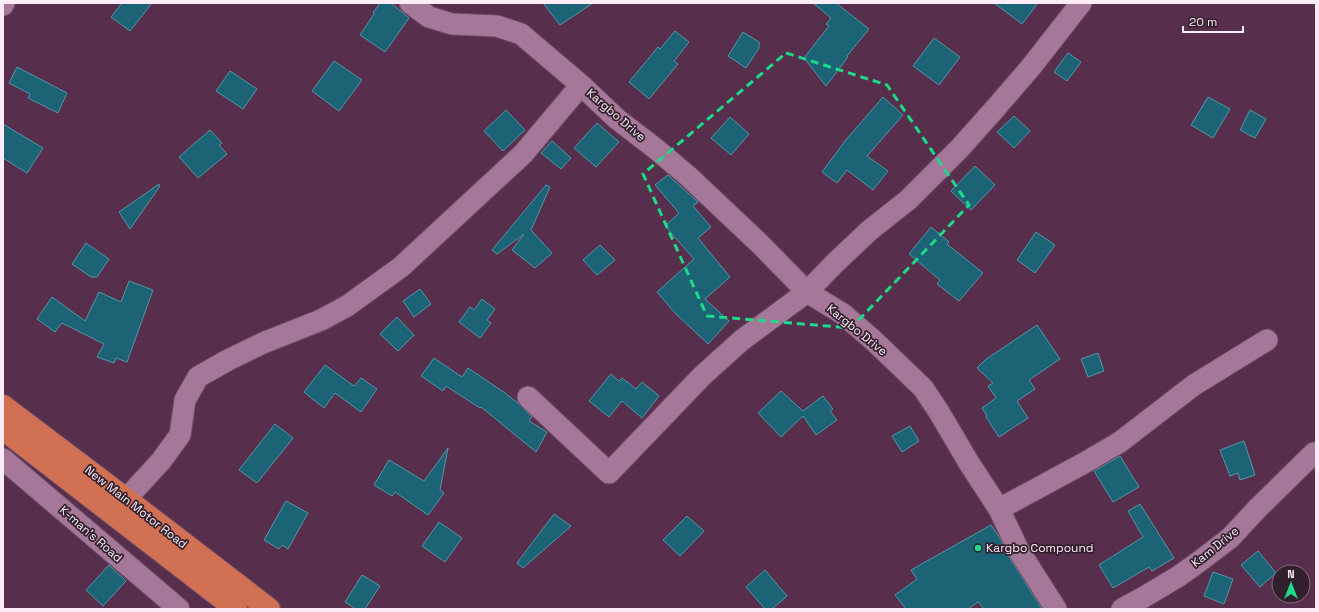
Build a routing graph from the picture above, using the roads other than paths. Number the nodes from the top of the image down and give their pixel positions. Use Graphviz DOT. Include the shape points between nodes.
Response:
graph roads {
  1 [pos="410,3"];
  2 [pos="1081,3"];
  3 [pos="581,85"];
  4 [pos="807,292"];
  5 [pos="1266,340"];
  6 [pos="528,397"];
  7 [pos="3,406"];
  8 [pos="3,429"];
  9 [pos="1314,453"];
  10 [pos="3,459"];
  11 [pos="118,506"];
  12 [pos="999,508"];
  13 [pos="89,533"];
  14 [pos="179,609"];
  15 [pos="236,609"];
  16 [pos="268,609"];
  17 [pos="1056,609"];
  18 [pos="1122,609"];
  1 -- 3 [label="street, Kargbo Drive" via="429,17 452,24 497,26 521,34"];
  2 -- 4 [label="street" via="1031,67 960,148 908,200 870,230"];
  3 -- 4 [label="street, Kargbo Drive" via="617,119 688,176"];
  3 -- 11 [label="street" via="523,154 401,267 348,306 228,360 198,377 185,400 180,435 161,461"];
  4 -- 6 [label="street" via="742,340 702,376 609,473"];
  4 -- 12 [label="street, Kargbo Drive" via="843,314 923,388"];
  5 -- 12 [label="street" via="1194,385 1120,442"];
  7 -- 11 [label="highway, New Main Motor Road"];
  8 -- 11 [label="highway, New Main Motor Road"];
  9 -- 18 [label="street, Kam Drive" via="1230,538 1179,576"];
  10 -- 13 [label="street, K-man's Road"];
  11 -- 13 [label="street"];
  11 -- 15 [label="highway, New Main Motor Road"];
  11 -- 16 [label="highway, New Main Motor Road"];
  12 -- 17 [label="street, Kargbo Drive" via="1019,551"];
  13 -- 14 [label="street, K-man's Road"];
}
